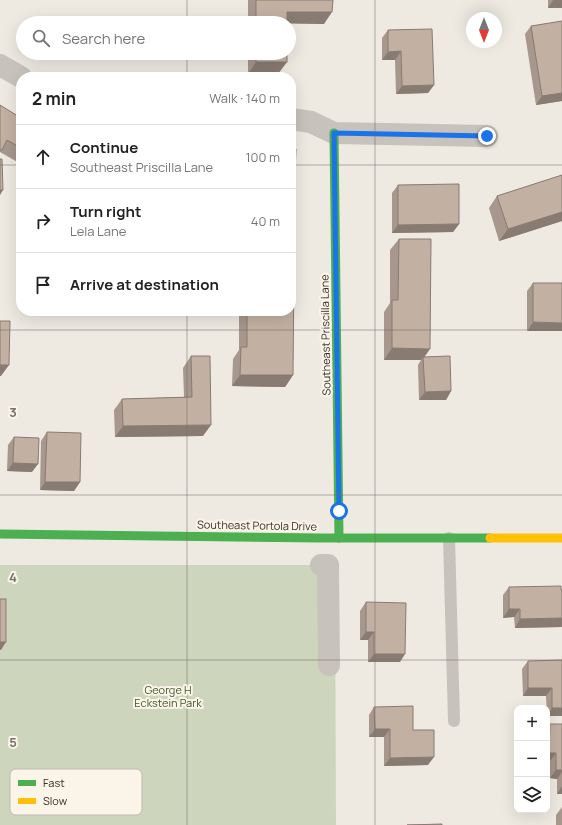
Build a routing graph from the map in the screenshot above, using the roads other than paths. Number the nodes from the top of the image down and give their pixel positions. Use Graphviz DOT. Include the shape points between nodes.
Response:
graph roads {
  1 [pos="0,65"];
  2 [pos="16,74"];
  3 [pos="296,120"];
  4 [pos="334,133"];
  5 [pos="487,136"];
  6 [pos="0,534"];
  7 [pos="339,538"];
  8 [pos="449,538"];
  9 [pos="562,538"];
  10 [pos="321,565"];
  11 [pos="329,665"];
  12 [pos="454,721"];
  1 -- 2 [label="street"];
  3 -- 4 [label="street" via="311,122"];
  4 -- 5 [label="street"];
  4 -- 7 [label="street, Southeast Priscilla Lane"];
  6 -- 7 [label="street, Southeast Portola Drive"];
  7 -- 8 [label="street, Southeast Portola Drive"];
  8 -- 9 [label="street, Southeast Portola Drive"];
  8 -- 12 [label="lane"];
  10 -- 11 [label="street" via="328,565"];
}
